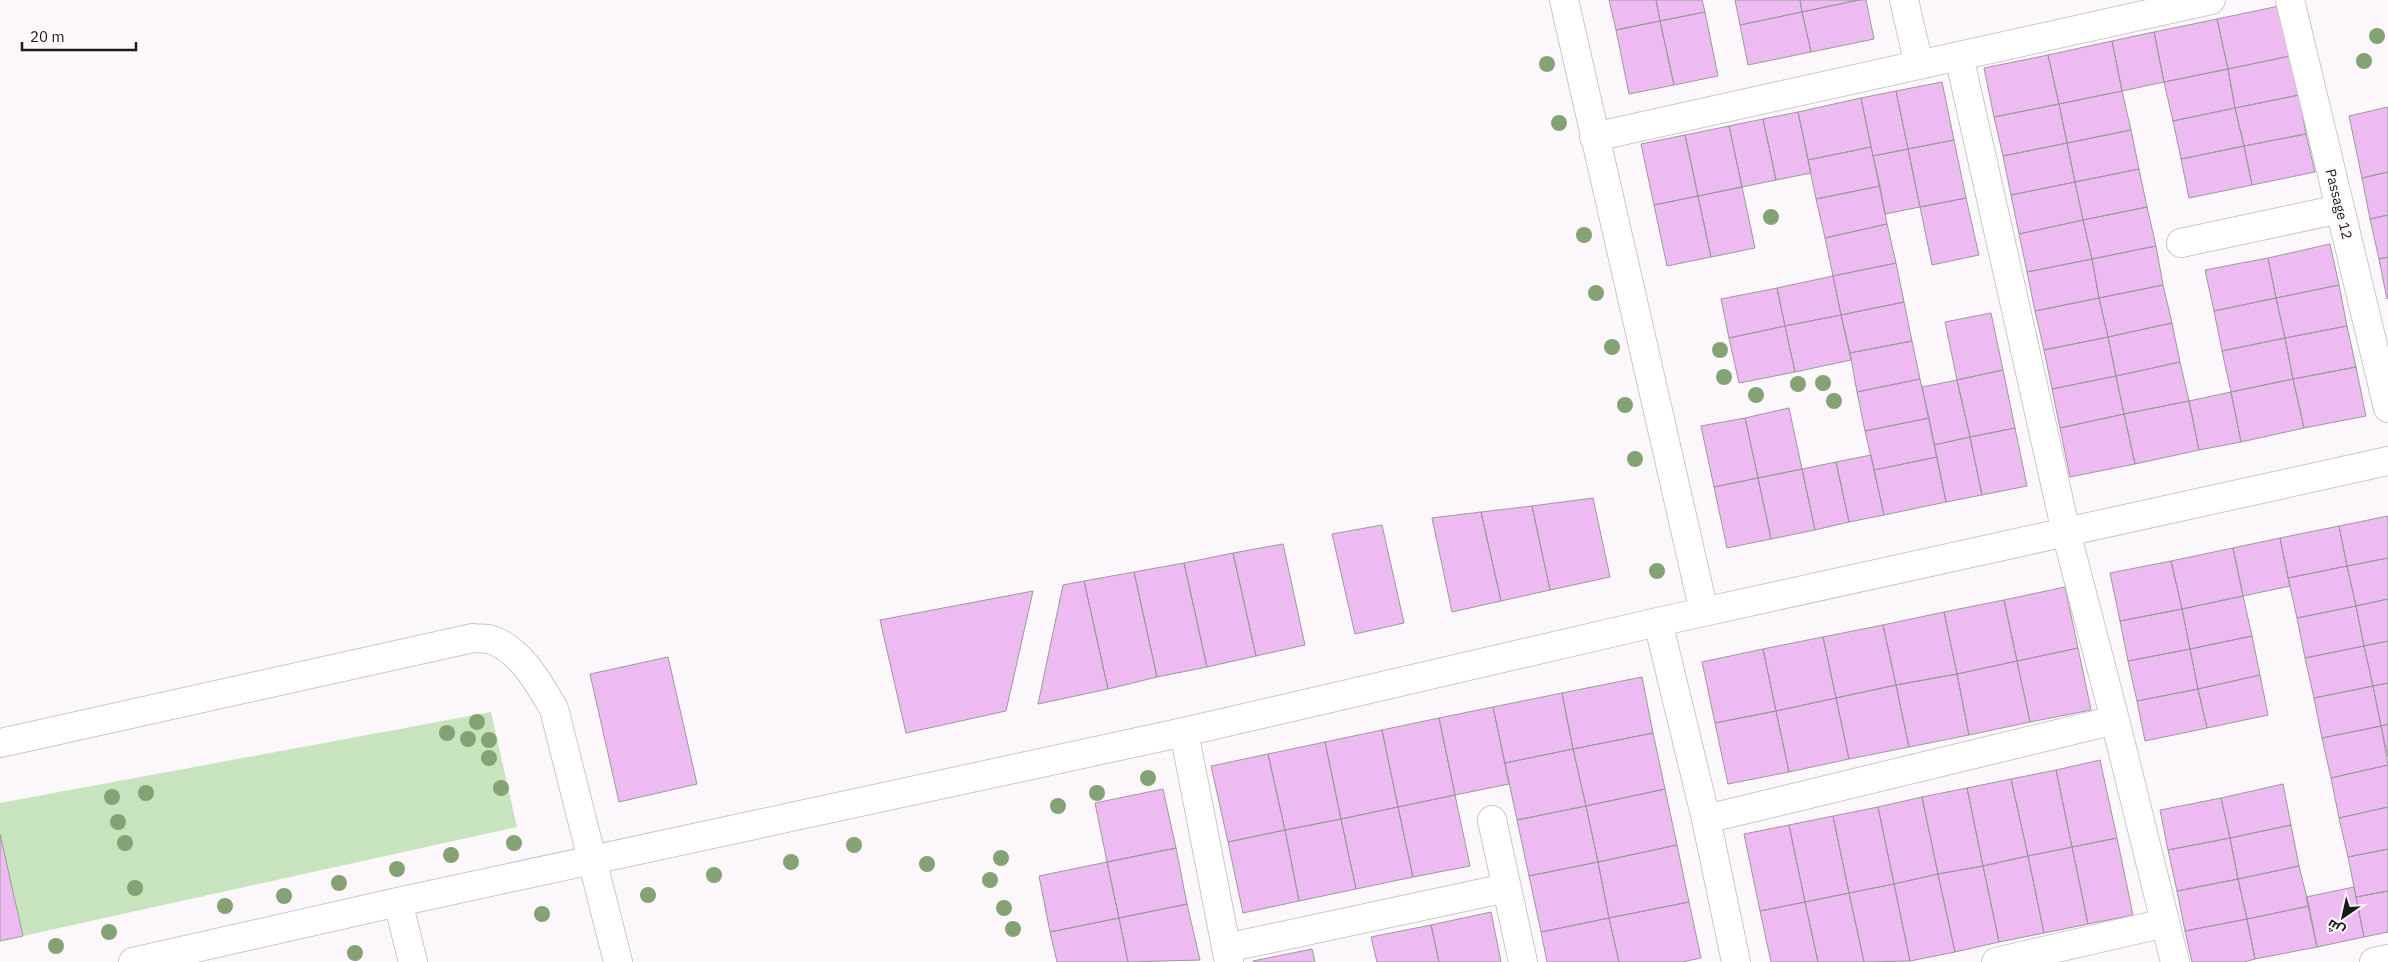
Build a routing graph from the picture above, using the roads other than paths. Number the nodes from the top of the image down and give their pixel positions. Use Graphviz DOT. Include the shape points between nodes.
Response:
graph roads {
  1 [pos="1564,0"];
  2 [pos="1904,0"];
  3 [pos="2211,0"];
  4 [pos="2290,0"];
  5 [pos="2115,10"];
  6 [pos="1959,56"];
  7 [pos="1919,65"];
  8 [pos="1594,137"];
  9 [pos="2340,209"];
  10 [pos="2181,243"];
  11 [pos="2388,408"];
  12 [pos="2388,461"];
  13 [pos="2066,532"];
  14 [pos="1704,612"];
  15 [pos="1658,622"];
  16 [pos="2115,720"];
  17 [pos="1184,732"];
  18 [pos="0,743"];
  19 [pos="1706,819"];
  20 [pos="1492,820"];
  21 [pos="594,861"];
  22 [pos="1506,888"];
  23 [pos="398,902"];
  24 [pos="2165,923"];
  25 [pos="1228,955"];
  26 [pos="2388,959"];
  27 [pos="133,962"];
  28 [pos="414,962"];
  29 [pos="618,962"];
  30 [pos="1522,962"];
  31 [pos="1736,962"];
  32 [pos="1996,962"];
  33 [pos="2175,962"];
  34 [pos="2374,962"];
  1 -- 8 [label="street"];
  2 -- 7 [label="street"];
  3 -- 5 [label="street"];
  4 -- 9 [label="street, Passage 12"];
  5 -- 6 [label="street"];
  6 -- 7 [label="street"];
  6 -- 13 [label="street"];
  7 -- 8 [label="street"];
  8 -- 14 [label="street"];
  9 -- 10 [label="street"];
  9 -- 11 [label="street, Passage 12"];
  12 -- 13 [label="street"];
  13 -- 14 [label="street"];
  13 -- 16 [label="street"];
  14 -- 15 [label="street"];
  15 -- 17 [label="street"];
  15 -- 19 [label="street"];
  16 -- 19 [label="street"];
  16 -- 24 [label="street"];
  17 -- 21 [label="street"];
  17 -- 25 [label="street"];
  18 -- 21 [label="street" via="473,638 492,640 511,652 535,677 554,709"];
  19 -- 31 [label="street"];
  20 -- 22 [label="street"];
  21 -- 23 [label="street"];
  21 -- 29 [label="street"];
  22 -- 25 [label="street"];
  22 -- 30 [label="street"];
  23 -- 27 [label="street"];
  23 -- 28 [label="street"];
  24 -- 32 [label="street"];
  24 -- 33 [label="street"];
  26 -- 34 [label="street"];
}
